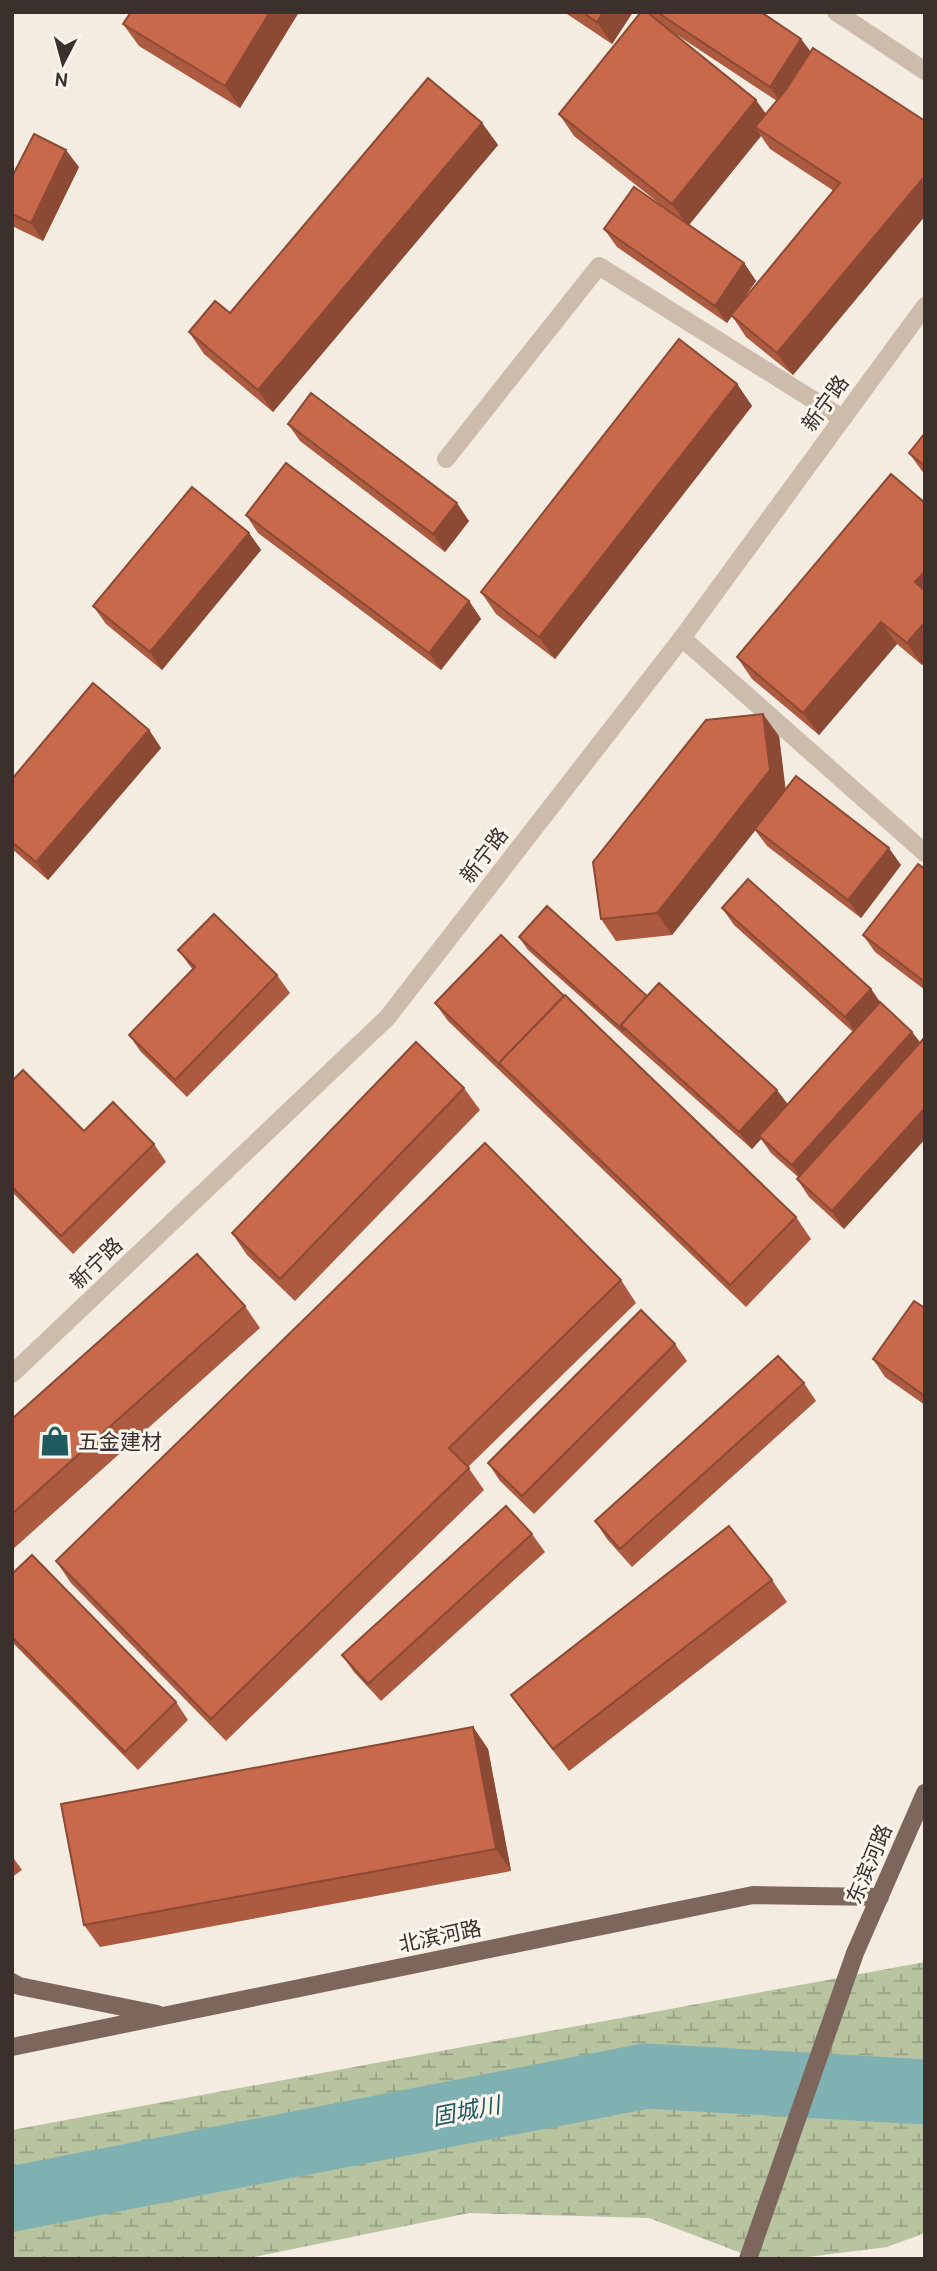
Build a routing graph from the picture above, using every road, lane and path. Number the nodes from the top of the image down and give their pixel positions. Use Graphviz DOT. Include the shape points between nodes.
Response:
graph roads {
  1 [pos="836,12"];
  2 [pos="925,71"];
  3 [pos="925,306"];
  4 [pos="842,418"];
  5 [pos="446,459"];
  6 [pos="681,638"];
  7 [pos="925,853"];
  8 [pos="12,1374"];
  9 [pos="925,1794"];
  10 [pos="880,1897"];
  11 [pos="12,1982"];
  12 [pos="168,2016"];
  13 [pos="12,2047"];
  14 [pos="748,2259"];
  1 -- 2 [label="street"];
  3 -- 4 [label="street, 新宁路"];
  4 -- 5 [label="street" via="599,266"];
  4 -- 6 [label="street, 新宁路"];
  6 -- 7 [label="street"];
  6 -- 8 [label="street, 新宁路" via="387,1018"];
  9 -- 10 [label="main road, 东滨河路"];
  10 -- 12 [label="main road, 北滨河路" via="753,1895"];
  10 -- 14 [label="main road, 东滨河路" via="855,1954"];
  11 -- 12 [label="main road"];
  12 -- 13 [label="main road, 北滨河路"];
}
